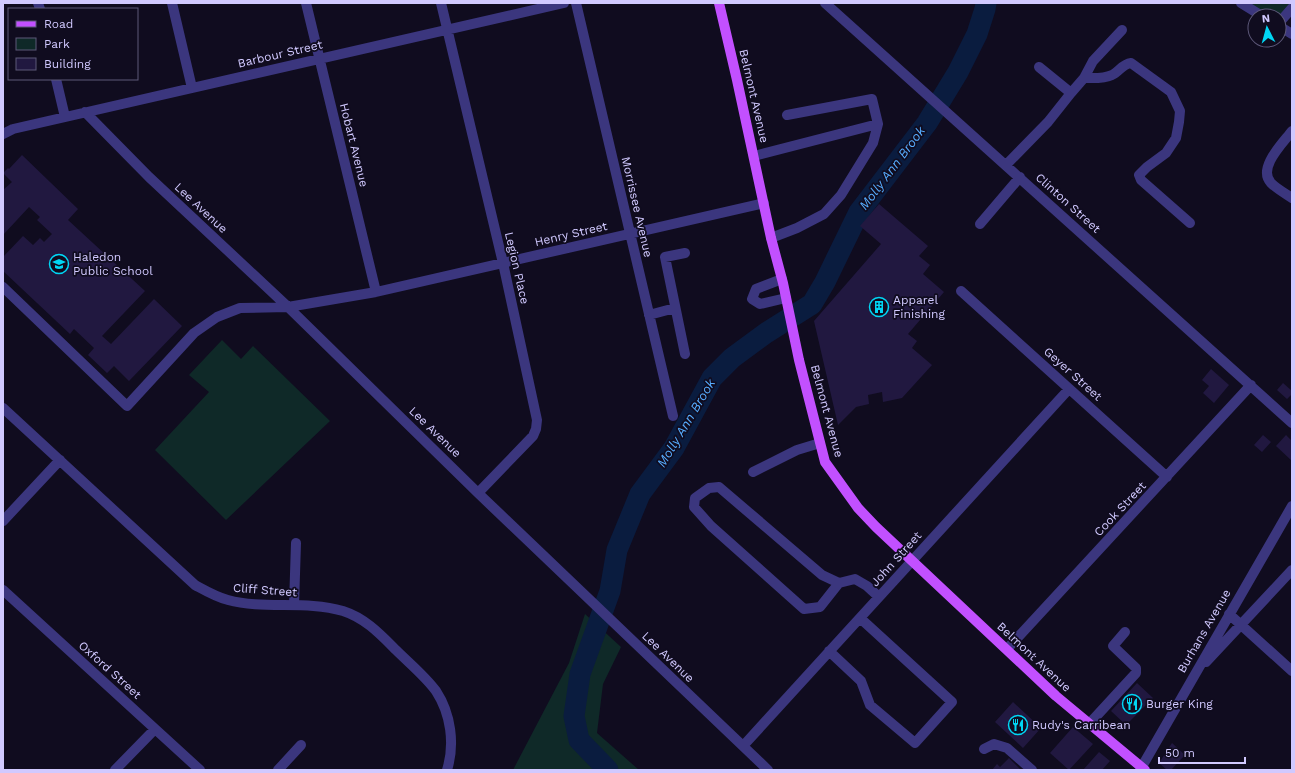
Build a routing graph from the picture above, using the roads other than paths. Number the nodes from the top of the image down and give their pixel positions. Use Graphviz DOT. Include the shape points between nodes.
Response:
graph roads {
  1 [pos="172,3"];
  2 [pos="306,3"];
  3 [pos="442,3"];
  4 [pos="564,3"];
  5 [pos="576,3"];
  6 [pos="719,3"];
  7 [pos="826,3"];
  8 [pos="448,30"];
  9 [pos="1122,30"];
  10 [pos="319,58"];
  11 [pos="1039,67"];
  12 [pos="1084,78"];
  13 [pos="56,80"];
  14 [pos="192,88"];
  15 [pos="1071,93"];
  16 [pos="85,112"];
  17 [pos="787,115"];
  18 [pos="65,117"];
  19 [pos="878,124"];
  20 [pos="1292,131"];
  21 [pos="3,134"];
  22 [pos="754,156"];
  23 [pos="1006,165"];
  24 [pos="1020,177"];
  25 [pos="1292,198"];
  26 [pos="764,203"];
  27 [pos="1190,223"];
  28 [pos="980,224"];
  29 [pos="630,234"];
  30 [pos="771,238"];
  31 [pos="685,253"];
  32 [pos="503,263"];
  33 [pos="783,281"];
  34 [pos="3,287"];
  35 [pos="961,291"];
  36 [pos="376,292"];
  37 [pos="786,298"];
  38 [pos="288,307"];
  39 [pos="676,308"];
  40 [pos="649,315"];
  41 [pos="685,354"];
  42 [pos="1251,385"];
  43 [pos="1070,389"];
  44 [pos="3,408"];
  45 [pos="673,416"];
  46 [pos="1292,423"];
  47 [pos="820,443"];
  48 [pos="60,460"];
  49 [pos="753,472"];
  50 [pos="1167,477"];
  51 [pos="478,493"];
  52 [pos="1292,506"];
  53 [pos="3,521"];
  54 [pos="296,543"];
  55 [pos="913,560"];
  56 [pos="1292,570"];
  57 [pos="839,583"];
  58 [pos="3,590"];
  59 [pos="879,597"];
  60 [pos="294,605"];
  61 [pos="1229,614"];
  62 [pos="860,618"];
  63 [pos="1241,625"];
  64 [pos="1125,632"];
  65 [pos="1007,649"];
  66 [pos="829,651"];
  67 [pos="1292,671"];
  68 [pos="1194,675"];
  69 [pos="1090,723"];
  70 [pos="155,729"];
  71 [pos="301,745"];
  72 [pos="743,746"];
  73 [pos="984,749"];
  74 [pos="1142,769"];
  75 [pos="115,770"];
  76 [pos="200,770"];
  77 [pos="278,770"];
  78 [pos="447,770"];
  79 [pos="768,770"];
  80 [pos="1032,770"];
  1 -- 14 [label="street"];
  2 -- 10 [label="street, Hobart Avenue"];
  3 -- 8 [label="street, Legion Place"];
  4 -- 8 [label="street, Barbour Street"];
  5 -- 29 [label="street, Morrissee Avenue"];
  6 -- 22 [label="main road, Belmont Avenue"];
  7 -- 23 [label="street, Clinton Street"];
  8 -- 10 [label="street, Barbour Street"];
  8 -- 32 [label="street, Legion Place"];
  9 -- 12 [label="street" via="1093,61"];
  10 -- 14 [label="street, Barbour Street"];
  10 -- 36 [label="street, Hobart Avenue"];
  11 -- 15 [label="street"];
  12 -- 15 [label="street"];
  12 -- 27 [label="street" via="1105,78 1126,63 1131,63 1171,92 1180,111 1176,138 1166,154 1139,175 1140,180"];
  13 -- 18 [label="street"];
  14 -- 16 [label="street, Barbour Street"];
  15 -- 23 [label="street" via="1048,122"];
  16 -- 18 [label="street, Barbour Street"];
  16 -- 38 [label="street, Lee Avenue" via="149,177"];
  17 -- 19 [label="street" via="872,99"];
  18 -- 21 [label="street, Barbour Street" via="13,129"];
  19 -- 22 [label="street"];
  19 -- 30 [label="street" via="873,143 841,195 824,214"];
  20 -- 25 [label="street" via="1268,163 1267,170 1271,183"];
  22 -- 26 [label="main road, Belmont Avenue"];
  23 -- 24 [label="street, Clinton Street"];
  24 -- 28 [label="street"];
  24 -- 42 [label="street, Clinton Street"];
  26 -- 29 [label="street, Henry Street"];
  26 -- 30 [label="main road, Belmont Avenue"];
  29 -- 32 [label="street, Henry Street"];
  29 -- 40 [label="street, Morrissee Avenue"];
  30 -- 33 [label="main road, Belmont Avenue"];
  31 -- 39 [label="street" via="665,257"];
  32 -- 36 [label="street, Henry Street"];
  32 -- 51 [label="street, Legion Place" via="537,420 532,436"];
  33 -- 37 [label="main road, Belmont Avenue"];
  33 -- 37 [label="street" via="756,290 752,299 760,304"];
  34 -- 38 [label="street, Henry Street" via="127,406 194,333 217,317 240,308"];
  35 -- 43 [label="street, Geyer Street"];
  36 -- 38 [label="street, Henry Street"];
  37 -- 47 [label="main road, Belmont Avenue"];
  38 -- 51 [label="street, Lee Avenue"];
  39 -- 40 [label="street"];
  39 -- 41 [label="street"];
  40 -- 45 [label="street, Morrissee Avenue"];
  42 -- 46 [label="street, Clinton Street"];
  42 -- 50 [label="street, Cook Street"];
  43 -- 50 [label="street, Geyer Street"];
  43 -- 55 [label="street, John Street"];
  44 -- 48 [label="street, Cliff Street"];
  47 -- 49 [label="street" via="797,450"];
  47 -- 55 [label="main road, Belmont Avenue" via="825,462 858,508"];
  48 -- 53 [label="street"];
  48 -- 60 [label="street, Cliff Street" via="195,585 216,596 243,603"];
  50 -- 65 [label="street, Cook Street"];
  51 -- 72 [label="street, Lee Avenue"];
  52 -- 61 [label="street, Burhans Avenue"];
  54 -- 60 [label="street"];
  55 -- 59 [label="street, John Street"];
  55 -- 65 [label="main road, Belmont Avenue"];
  56 -- 63 [label="street"];
  57 -- 57 [label="street" via="822,575 719,487 709,488 695,498 694,507 711,526 804,609 820,607"];
  57 -- 59 [label="street" via="855,579"];
  58 -- 70 [label="street, Oxford Street"];
  59 -- 62 [label="street, John Street"];
  60 -- 78 [label="street, Cliff Street" via="321,606 356,616 379,633 428,682 443,704 450,729 451,755"];
  61 -- 63 [label="street"];
  61 -- 68 [label="street, Burhans Avenue"];
  62 -- 66 [label="street, John Street"];
  62 -- 66 [label="street" via="952,702 915,743 870,704 861,681"];
  63 -- 67 [label="street"];
  63 -- 68 [label="street"];
  64 -- 69 [label="street" via="1113,646 1136,668 1136,673"];
  65 -- 69 [label="main road, Belmont Avenue" via="1056,696"];
  66 -- 72 [label="street, John Street"];
  68 -- 74 [label="street, Burhans Avenue"];
  69 -- 74 [label="main road, Belmont Avenue"];
  70 -- 75 [label="street"];
  70 -- 76 [label="street, Oxford Street"];
  71 -- 77 [label="street"];
  72 -- 79 [label="street, Lee Avenue"];
  73 -- 80 [label="street" via="994,744 1007,748"];
}
